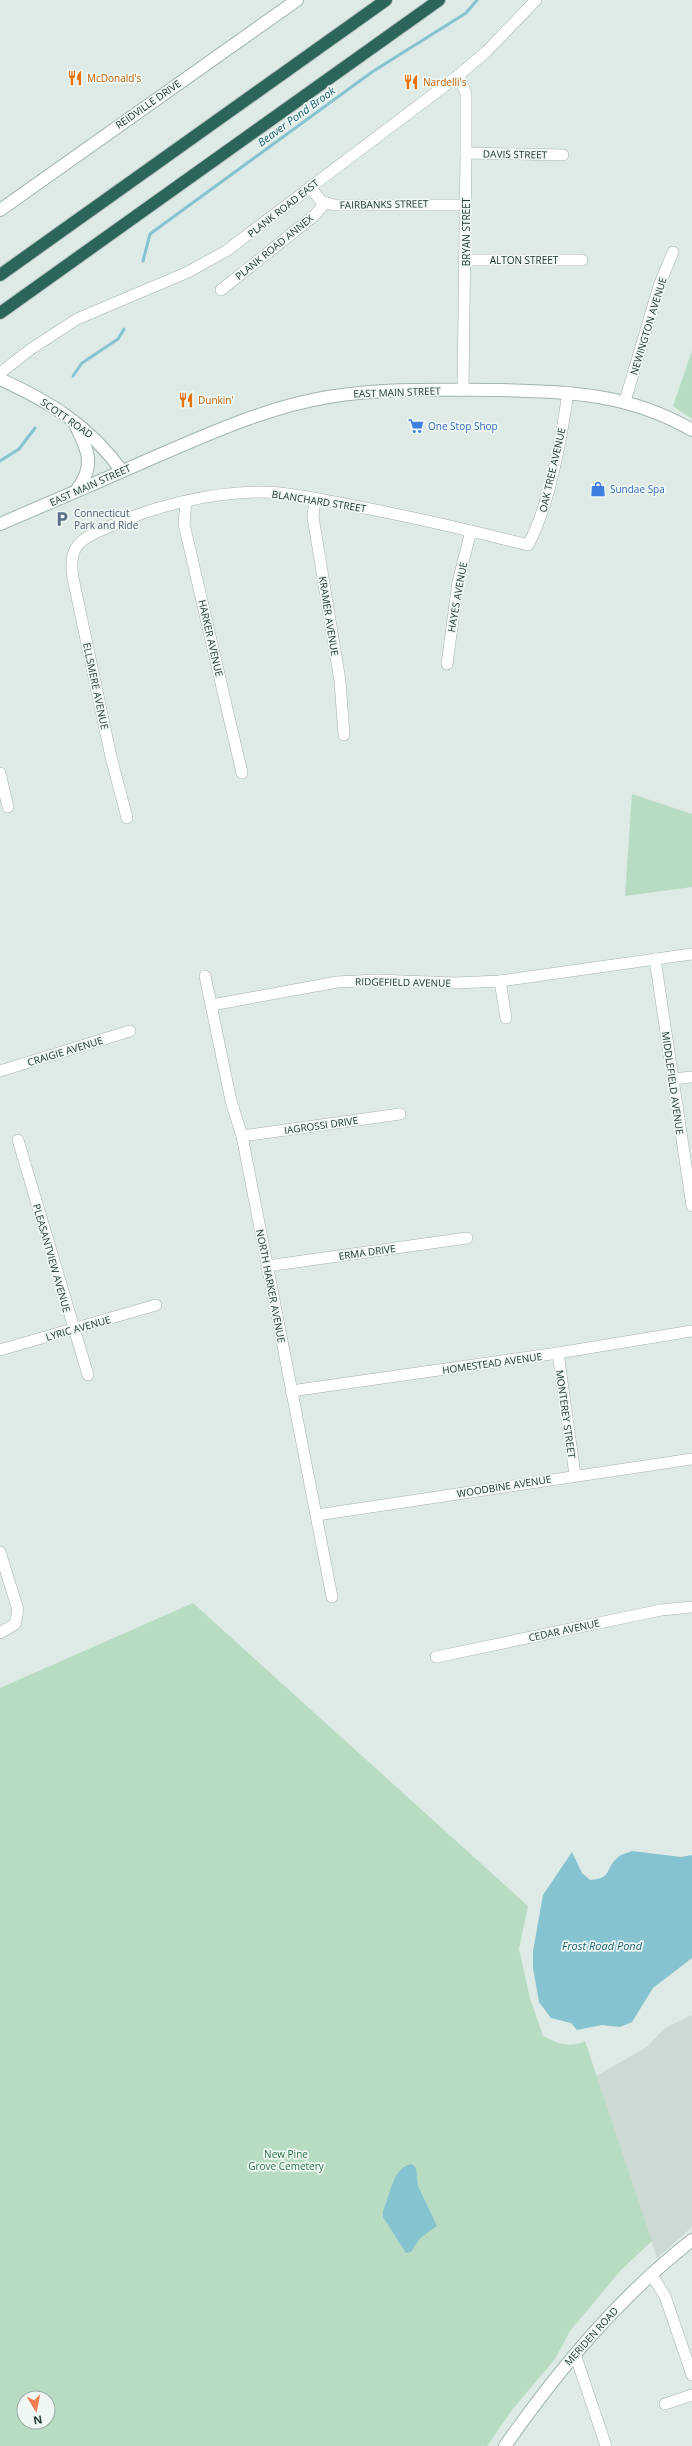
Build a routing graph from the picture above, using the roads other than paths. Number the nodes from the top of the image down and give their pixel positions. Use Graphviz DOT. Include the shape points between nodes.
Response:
graph roads {
  1 [pos="297,0"];
  2 [pos="386,0"];
  3 [pos="439,0"];
  4 [pos="536,0"];
  5 [pos="459,75"];
  6 [pos="466,153"];
  7 [pos="563,155"];
  8 [pos="310,187"];
  9 [pos="325,203"];
  10 [pos="466,205"];
  11 [pos="0,210"];
  12 [pos="673,252"];
  13 [pos="466,260"];
  14 [pos="582,260"];
  15 [pos="0,275"];
  16 [pos="221,290"];
  17 [pos="0,313"];
  18 [pos="0,373"];
  19 [pos="0,379"];
  20 [pos="463,390"];
  21 [pos="568,392"];
  22 [pos="625,401"];
  23 [pos="74,421"];
  24 [pos="692,430"];
  25 [pos="122,471"];
  26 [pos="76,491"];
  27 [pos="315,498"];
  28 [pos="186,502"];
  29 [pos="0,524"];
  30 [pos="471,531"];
  31 [pos="528,545"];
  32 [pos="72,554"];
  33 [pos="446,664"];
  34 [pos="344,735"];
  35 [pos="0,773"];
  36 [pos="242,773"];
  37 [pos="8,808"];
  38 [pos="127,818"];
  39 [pos="692,954"];
  40 [pos="655,959"];
  41 [pos="205,976"];
  42 [pos="500,981"];
  43 [pos="212,1006"];
  44 [pos="506,1018"];
  45 [pos="130,1031"];
  46 [pos="0,1071"];
  47 [pos="692,1077"];
  48 [pos="673,1079"];
  49 [pos="400,1114"];
  50 [pos="242,1136"];
  51 [pos="18,1140"];
  52 [pos="692,1206"];
  53 [pos="468,1238"];
  54 [pos="268,1266"];
  55 [pos="156,1305"];
  56 [pos="73,1330"];
  57 [pos="692,1331"];
  58 [pos="0,1350"];
  59 [pos="558,1353"];
  60 [pos="88,1375"];
  61 [pos="291,1391"];
  62 [pos="692,1459"];
  63 [pos="575,1475"];
  64 [pos="317,1515"];
  65 [pos="0,1552"];
  66 [pos="332,1597"];
  67 [pos="692,1607"];
  68 [pos="0,1633"];
  69 [pos="436,1657"];
  70 [pos="692,2240"];
  71 [pos="651,2274"];
  72 [pos="575,2354"];
  73 [pos="692,2375"];
  74 [pos="692,2395"];
  75 [pos="665,2404"];
  76 [pos="505,2446"];
  77 [pos="606,2446"];
  1 -- 11 [label="main road, REIDVILLE DRIVE"];
  2 -- 15 [label="highway"];
  3 -- 17 [label="highway"];
  4 -- 5 [label="street, PLANK ROAD EAST" via="503,35"];
  5 -- 6 [label="street, BRYAN STREET" via="466,94"];
  5 -- 8 [label="street, PLANK ROAD EAST"];
  6 -- 7 [label="street, DAVIS STREET"];
  6 -- 10 [label="street, BRYAN STREET"];
  8 -- 9 [label="street, FAIRBANKS STREET"];
  8 -- 18 [label="street, PLANK ROAD EAST" via="218,256 188,272 82,317 31,349"];
  9 -- 10 [label="street, FAIRBANKS STREET"];
  9 -- 16 [label="street, PLANK ROAD ANNEX" via="315,215"];
  10 -- 13 [label="street, BRYAN STREET"];
  12 -- 22 [label="street, NEWINGTON AVENUE" via="659,286"];
  13 -- 14 [label="street, ALTON STREET"];
  13 -- 20 [label="street, BRYAN STREET"];
  19 -- 23 [label="main road, SCOTT ROAD" via="35,396"];
  20 -- 21 [label="main road, EAST MAIN STREET"];
  20 -- 25 [label="main road, EAST MAIN STREET" via="370,391 292,404 232,424"];
  21 -- 22 [label="main road, EAST MAIN STREET"];
  21 -- 31 [label="street, OAK TREE AVENUE" via="542,512"];
  22 -- 24 [label="main road, EAST MAIN STREET" via="663,415"];
  23 -- 25 [label="main road, SCOTT ROAD" via="99,442"];
  23 -- 26 [label="main road" via="87,449 89,466 86,479"];
  25 -- 26 [label="main road, EAST MAIN STREET"];
  26 -- 29 [label="main road, EAST MAIN STREET"];
  27 -- 28 [label="street, BLANCHARD STREET" via="257,492"];
  27 -- 30 [label="street, BLANCHARD STREET"];
  27 -- 34 [label="street, KRAMER AVENUE" via="314,517 340,681"];
  28 -- 32 [label="street, BLANCHARD STREET" via="143,512 112,526 83,540"];
  28 -- 36 [label="street, HARKER AVENUE" via="184,524"];
  30 -- 31 [label="street, BLANCHARD STREET"];
  30 -- 33 [label="street, HAYES AVENUE" via="458,582"];
  32 -- 38 [label="street, ELLSMERE AVENUE" via="73,578 111,757"];
  35 -- 37 [label="street"];
  39 -- 40 [label="street, RIDGEFIELD AVENUE"];
  40 -- 42 [label="street, RIDGEFIELD AVENUE"];
  40 -- 48 [label="street, MIDDLEFIELD AVENUE"];
  41 -- 43 [label="street, NORTH HARKER AVENUE"];
  42 -- 43 [label="street, RIDGEFIELD AVENUE" via="346,981 312,985"];
  42 -- 44 [label="street"];
  43 -- 50 [label="street, NORTH HARKER AVENUE" via="231,1101"];
  45 -- 46 [label="street, CRAIGIE AVENUE"];
  47 -- 48 [label="street"];
  48 -- 52 [label="street, MIDDLEFIELD AVENUE"];
  49 -- 50 [label="street, IAGROSSI DRIVE"];
  50 -- 54 [label="street, NORTH HARKER AVENUE"];
  51 -- 56 [label="street, PLEASANTVIEW AVENUE"];
  53 -- 54 [label="street, ERMA DRIVE"];
  54 -- 61 [label="street, NORTH HARKER AVENUE"];
  55 -- 56 [label="street, LYRIC AVENUE"];
  56 -- 58 [label="street, LYRIC AVENUE"];
  56 -- 60 [label="street, PLEASANTVIEW AVENUE"];
  57 -- 59 [label="street, HOMESTEAD AVENUE"];
  59 -- 61 [label="street, HOMESTEAD AVENUE"];
  59 -- 63 [label="street, MONTEREY STREET"];
  61 -- 64 [label="street, NORTH HARKER AVENUE"];
  62 -- 63 [label="street, WOODBINE AVENUE"];
  63 -- 64 [label="street, WOODBINE AVENUE"];
  64 -- 66 [label="street, NORTH HARKER AVENUE"];
  65 -- 68 [label="street" via="18,1610 15,1624"];
  67 -- 69 [label="street, CEDAR AVENUE" via="662,1610"];
  70 -- 71 [label="main road, MERIDEN ROAD"];
  71 -- 72 [label="main road, MERIDEN ROAD"];
  71 -- 73 [label="street" via="664,2296"];
  72 -- 76 [label="main road, MERIDEN ROAD"];
  72 -- 77 [label="street"];
  74 -- 75 [label="street"];
}
